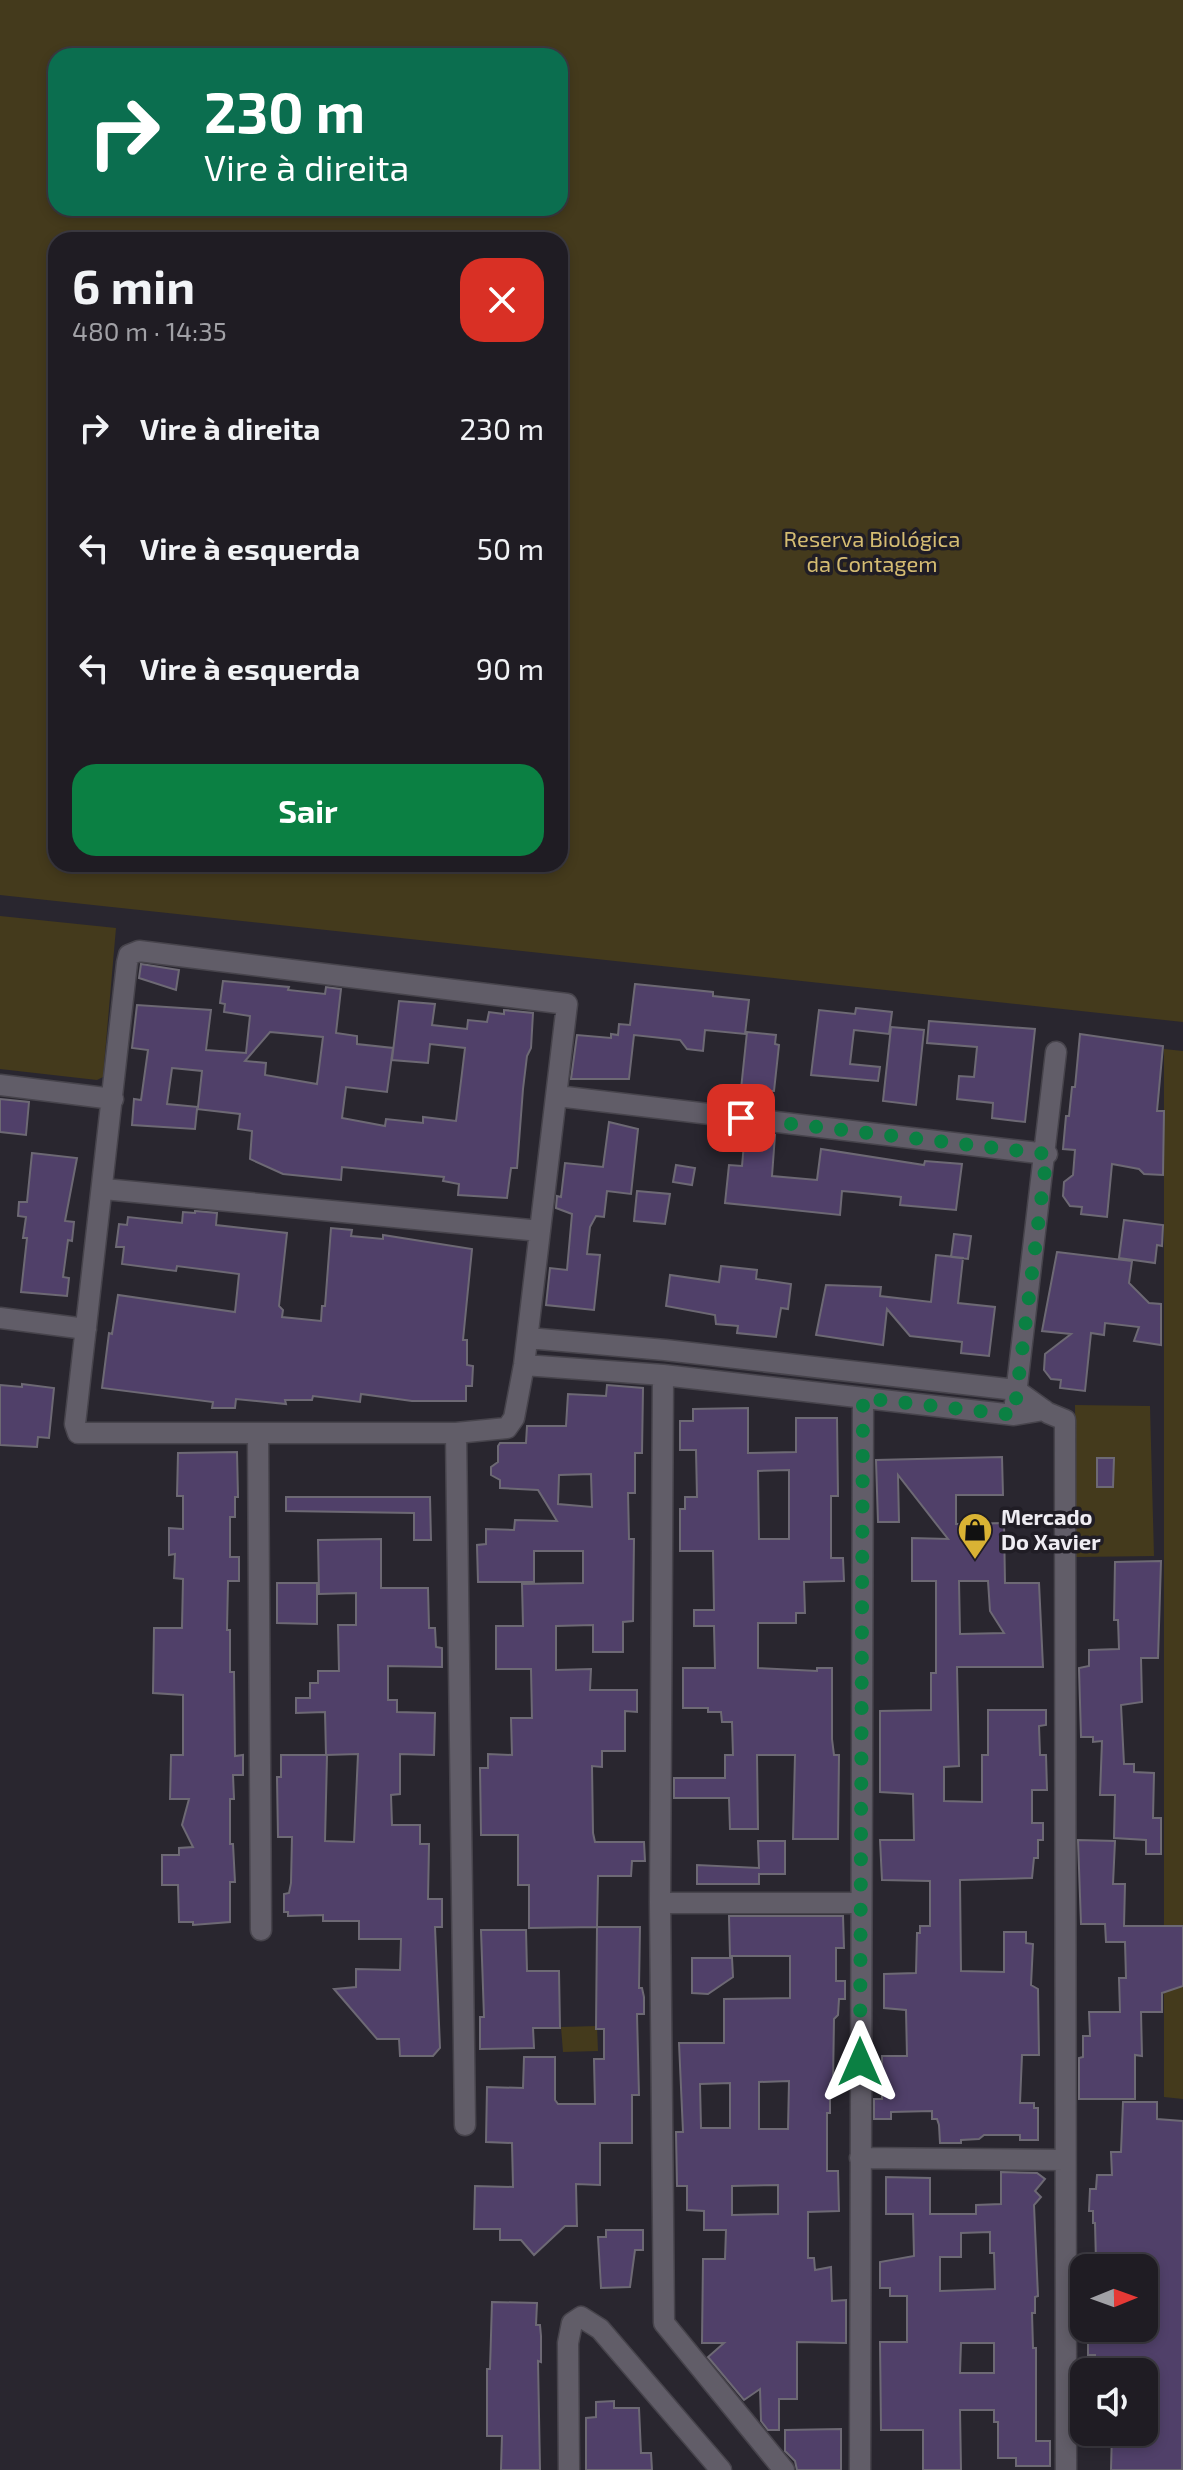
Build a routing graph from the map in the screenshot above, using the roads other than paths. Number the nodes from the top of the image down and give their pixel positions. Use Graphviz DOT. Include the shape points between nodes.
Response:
graph roads {
  1 [pos="1056,1052"];
  2 [pos="0,1085"];
  3 [pos="557,1096"];
  4 [pos="113,1099"];
  5 [pos="1047,1154"];
  6 [pos="104,1189"];
  7 [pos="540,1231"];
  8 [pos="0,1318"];
  9 [pos="86,1329"];
  10 [pos="528,1338"];
  11 [pos="743,1358"];
  12 [pos="524,1365"];
  13 [pos="663,1375"];
  14 [pos="741,1384"];
  15 [pos="1016,1390"];
  16 [pos="863,1398"];
  17 [pos="1044,1410"];
  18 [pos="1014,1415"];
  19 [pos="456,1433"];
  20 [pos="258,1434"];
  21 [pos="660,1903"];
  22 [pos="860,1903"];
  23 [pos="261,1930"];
  24 [pos="465,2125"];
  25 [pos="860,2158"];
  26 [pos="1065,2160"];
  27 [pos="569,2470"];
  28 [pos="721,2470"];
  29 [pos="784,2470"];
  30 [pos="860,2470"];
  31 [pos="1066,2470"];
  1 -- 5 [label="street"];
  2 -- 4 [label="street"];
  3 -- 4 [label="street" via="567,1004 139,951 129,955 127,963"];
  3 -- 5 [label="street"];
  3 -- 7 [label="street"];
  4 -- 6 [label="street"];
  5 -- 15 [label="street"];
  6 -- 7 [label="street"];
  6 -- 9 [label="street"];
  7 -- 10 [label="street"];
  8 -- 9 [label="street"];
  9 -- 20 [label="street" via="78,1433"];
  10 -- 11 [label="street"];
  10 -- 12 [label="street"];
  11 -- 14 [label="street"];
  11 -- 15 [label="street"];
  12 -- 13 [label="street"];
  12 -- 19 [label="street" via="511,1424 500,1431"];
  13 -- 14 [label="street"];
  13 -- 21 [label="street"];
  14 -- 16 [label="street"];
  15 -- 17 [label="street"];
  15 -- 18 [label="street"];
  16 -- 18 [label="street"];
  16 -- 22 [label="street"];
  17 -- 18 [label="street"];
  17 -- 26 [label="street" via="1065,1422"];
  19 -- 20 [label="street"];
  19 -- 24 [label="street"];
  20 -- 23 [label="street"];
  21 -- 22 [label="street"];
  21 -- 29 [label="street" via="664,2323"];
  22 -- 25 [label="street"];
  25 -- 26 [label="street"];
  25 -- 30 [label="street"];
  26 -- 31 [label="street"];
  27 -- 28 [label="street" via="568,2343 572,2323 581,2317 600,2329"];
}
